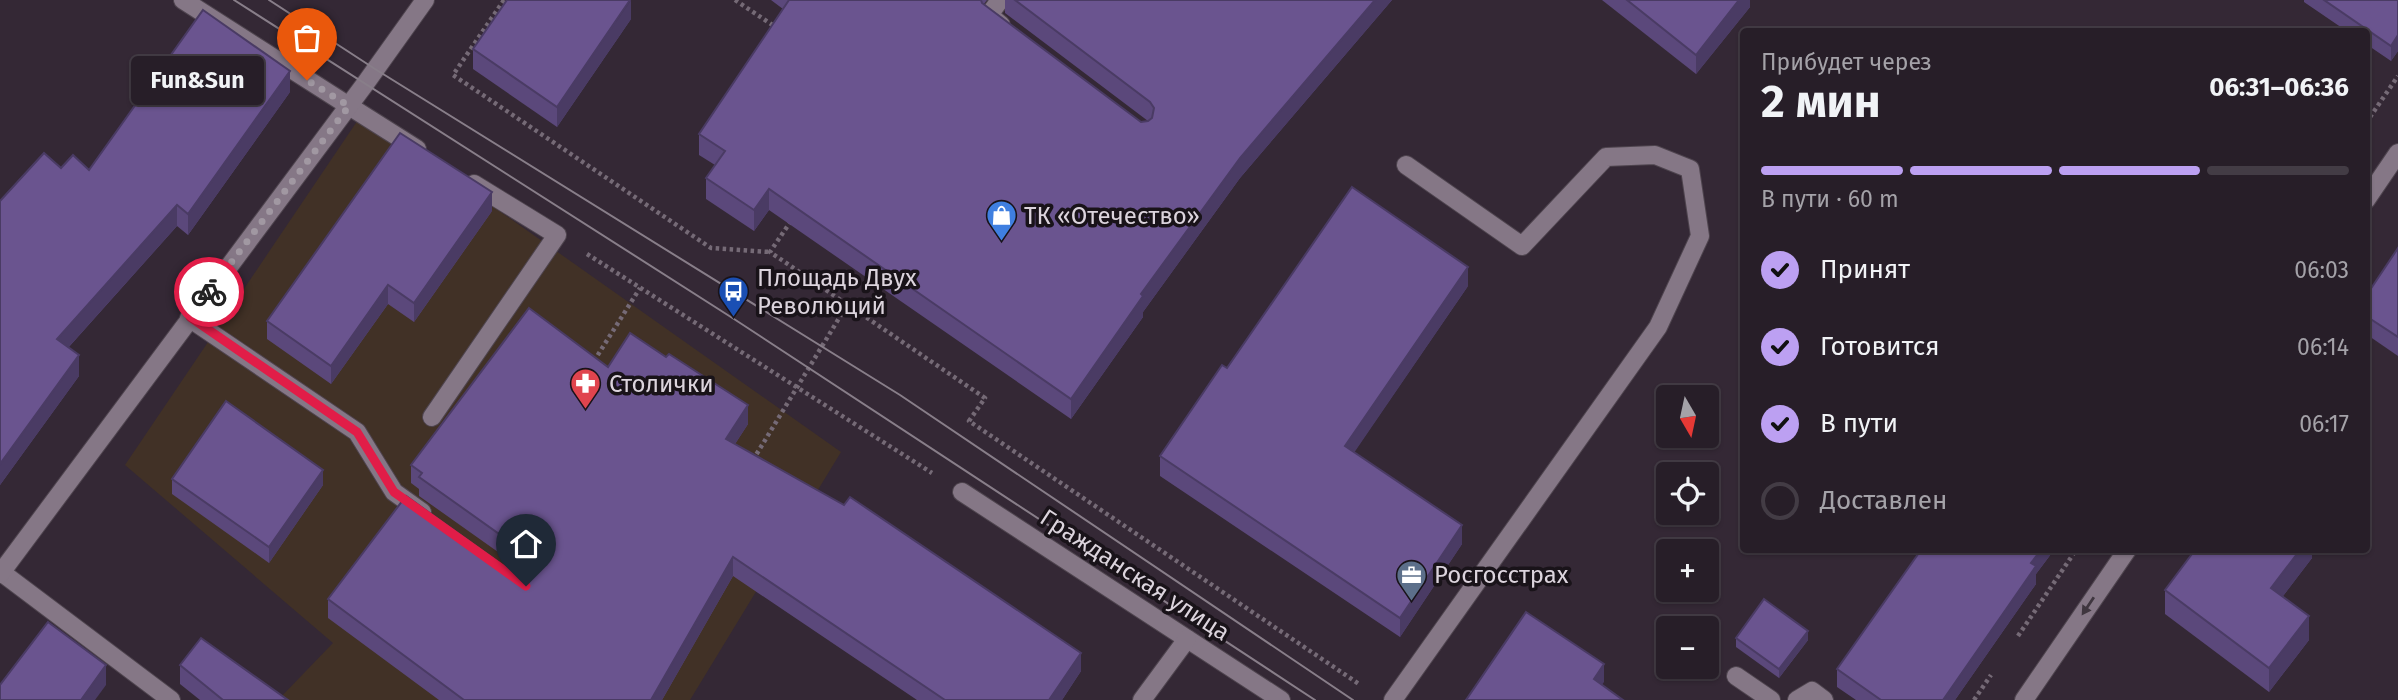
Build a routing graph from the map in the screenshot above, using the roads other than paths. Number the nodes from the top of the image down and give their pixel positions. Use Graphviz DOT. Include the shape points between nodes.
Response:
graph roads {
  1 [pos="183,0"];
  2 [pos="425,0"];
  3 [pos="1000,0"];
  4 [pos="1011,32"];
  5 [pos="349,106"];
  6 [pos="2398,153"];
  7 [pos="431,157"];
  8 [pos="1406,165"];
  9 [pos="454,171"];
  10 [pos="2370,194"];
  11 [pos="190,317"];
  12 [pos="432,417"];
  13 [pos="962,492"];
  14 [pos="438,523"];
  15 [pos="2125,553"];
  16 [pos="1,573"];
  17 [pos="1187,639"];
  18 [pos="1736,676"];
  19 [pos="171,700"];
  20 [pos="1142,700"];
  21 [pos="1281,700"];
  22 [pos="1392,700"];
  23 [pos="1771,700"];
  24 [pos="1797,700"];
  25 [pos="1824,700"];
  26 [pos="2024,700"];
  1 -- 5 [label="street"];
  2 -- 5 [label="street"];
  3 -- 4 [label="street" via="989,15"];
  5 -- 7 [label="street"];
  5 -- 11 [label="street"];
  6 -- 10 [label="street"];
  8 -- 22 [label="street" via="1522,246 1606,157 1656,155 1690,169 1700,236 1658,327"];
  9 -- 12 [label="street" via="557,235"];
  11 -- 14 [label="street" via="357,432 394,492"];
  11 -- 16 [label="street"];
  13 -- 17 [label="street, Гражданская улица"];
  15 -- 26 [label="street, one-way"];
  16 -- 19 [label="street"];
  17 -- 20 [label="street"];
  17 -- 21 [label="street, Гражданская улица"];
  18 -- 23 [label="street"];
  24 -- 25 [label="street" via="1812,691"];
}
